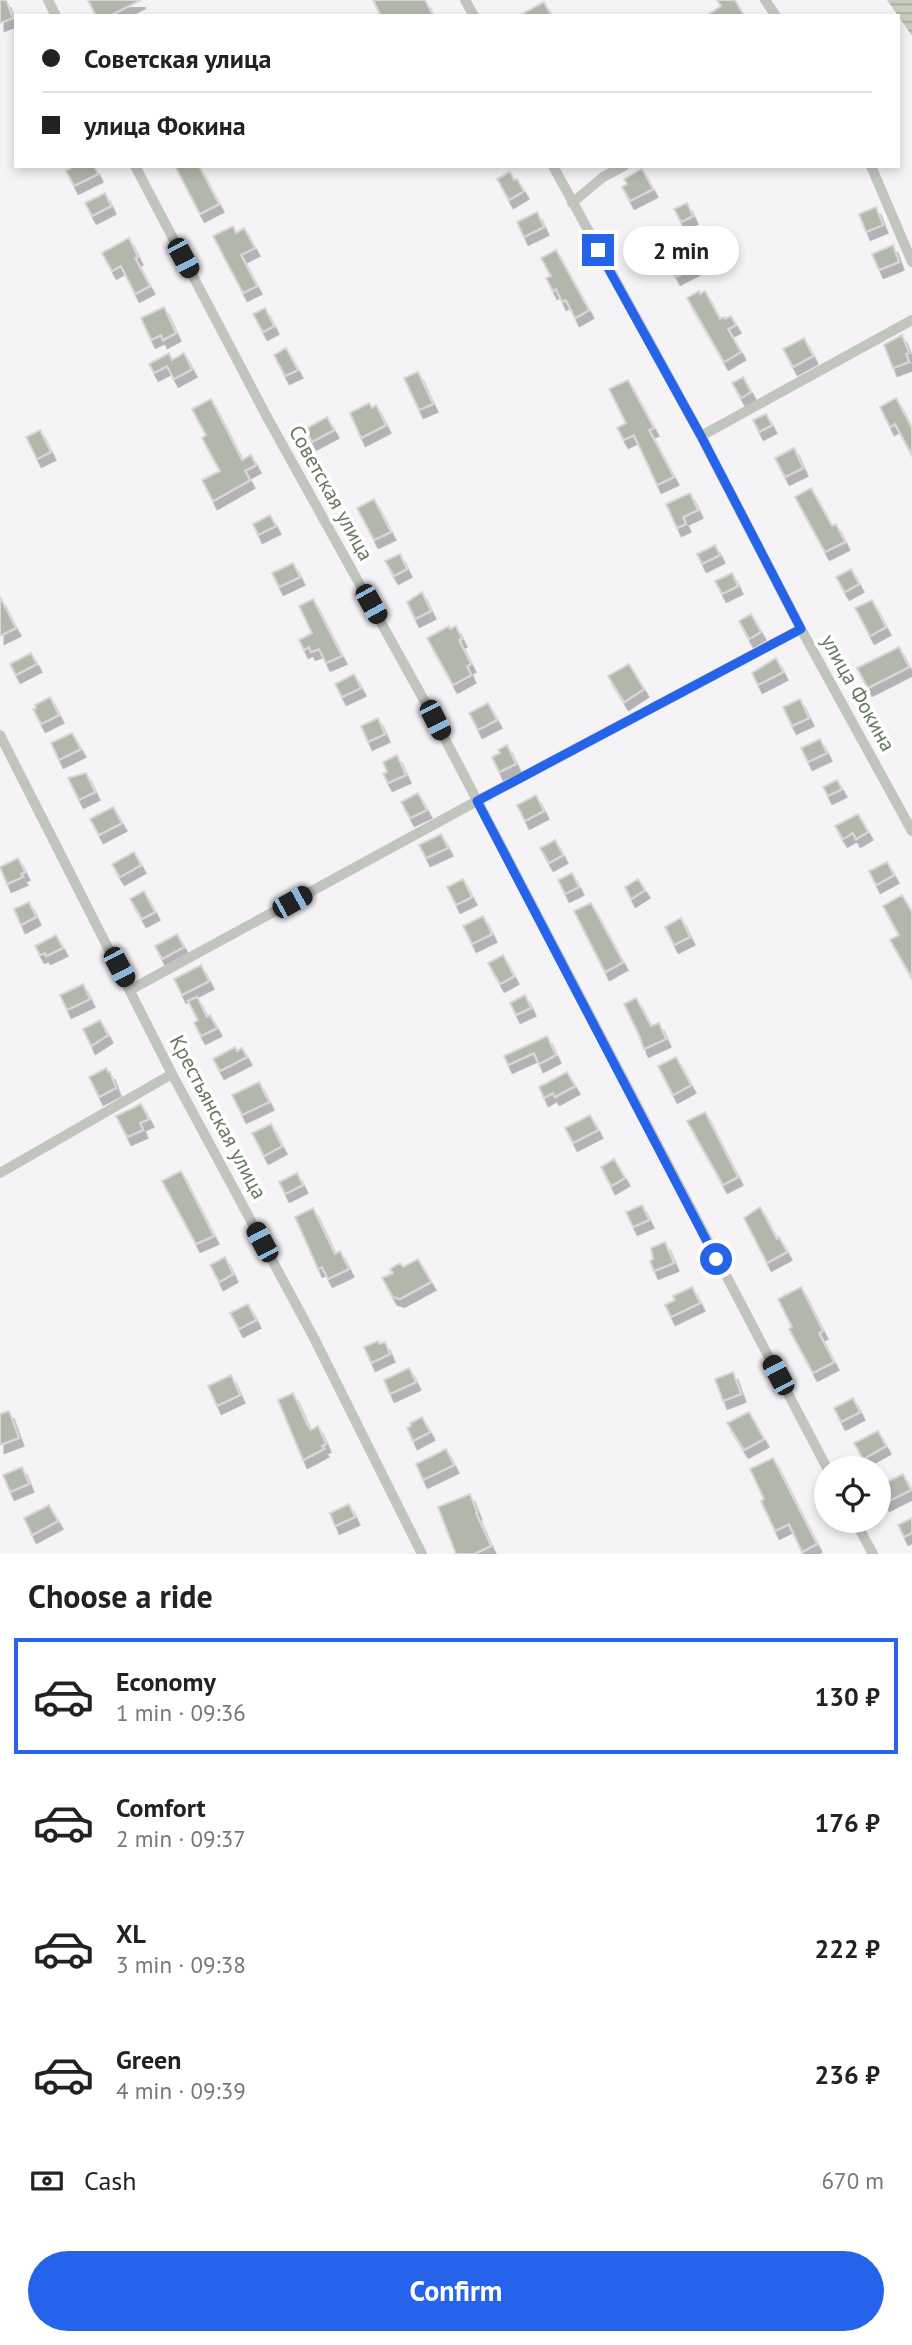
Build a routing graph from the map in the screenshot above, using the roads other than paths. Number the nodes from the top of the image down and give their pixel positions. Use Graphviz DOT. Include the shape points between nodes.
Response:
graph roads {
  1 [pos="136,168"];
  2 [pos="554,168"];
  3 [pos="620,168"];
  4 [pos="873,168"];
  5 [pos="572,203"];
  6 [pos="912,262"];
  7 [pos="912,320"];
  8 [pos="701,436"];
  9 [pos="801,629"];
  10 [pos="0,735"];
  11 [pos="477,801"];
  12 [pos="912,831"];
  13 [pos="130,990"];
  14 [pos="172,1073"];
  15 [pos="0,1173"];
  16 [pos="821,1456"];
  17 [pos="862,1533"];
  18 [pos="422,1554"];
  19 [pos="873,1554"];
  1 -- 11 [label="street, Советская улица"];
  2 -- 5 [label="street, улица Фокина"];
  3 -- 5 [label="street"];
  4 -- 6 [label="street"];
  5 -- 8 [label="street, улица Фокина"];
  7 -- 8 [label="street"];
  8 -- 9 [label="street, улица Фокина"];
  9 -- 11 [label="street"];
  9 -- 12 [label="street, улица Фокина"];
  10 -- 13 [label="street, Крестьянская улица"];
  11 -- 13 [label="street"];
  11 -- 16 [label="street, Советская улица"];
  13 -- 14 [label="street, Крестьянская улица"];
  14 -- 15 [label="street"];
  14 -- 18 [label="street, Крестьянская улица" via="314,1338"];
  17 -- 19 [label="street"];
}
